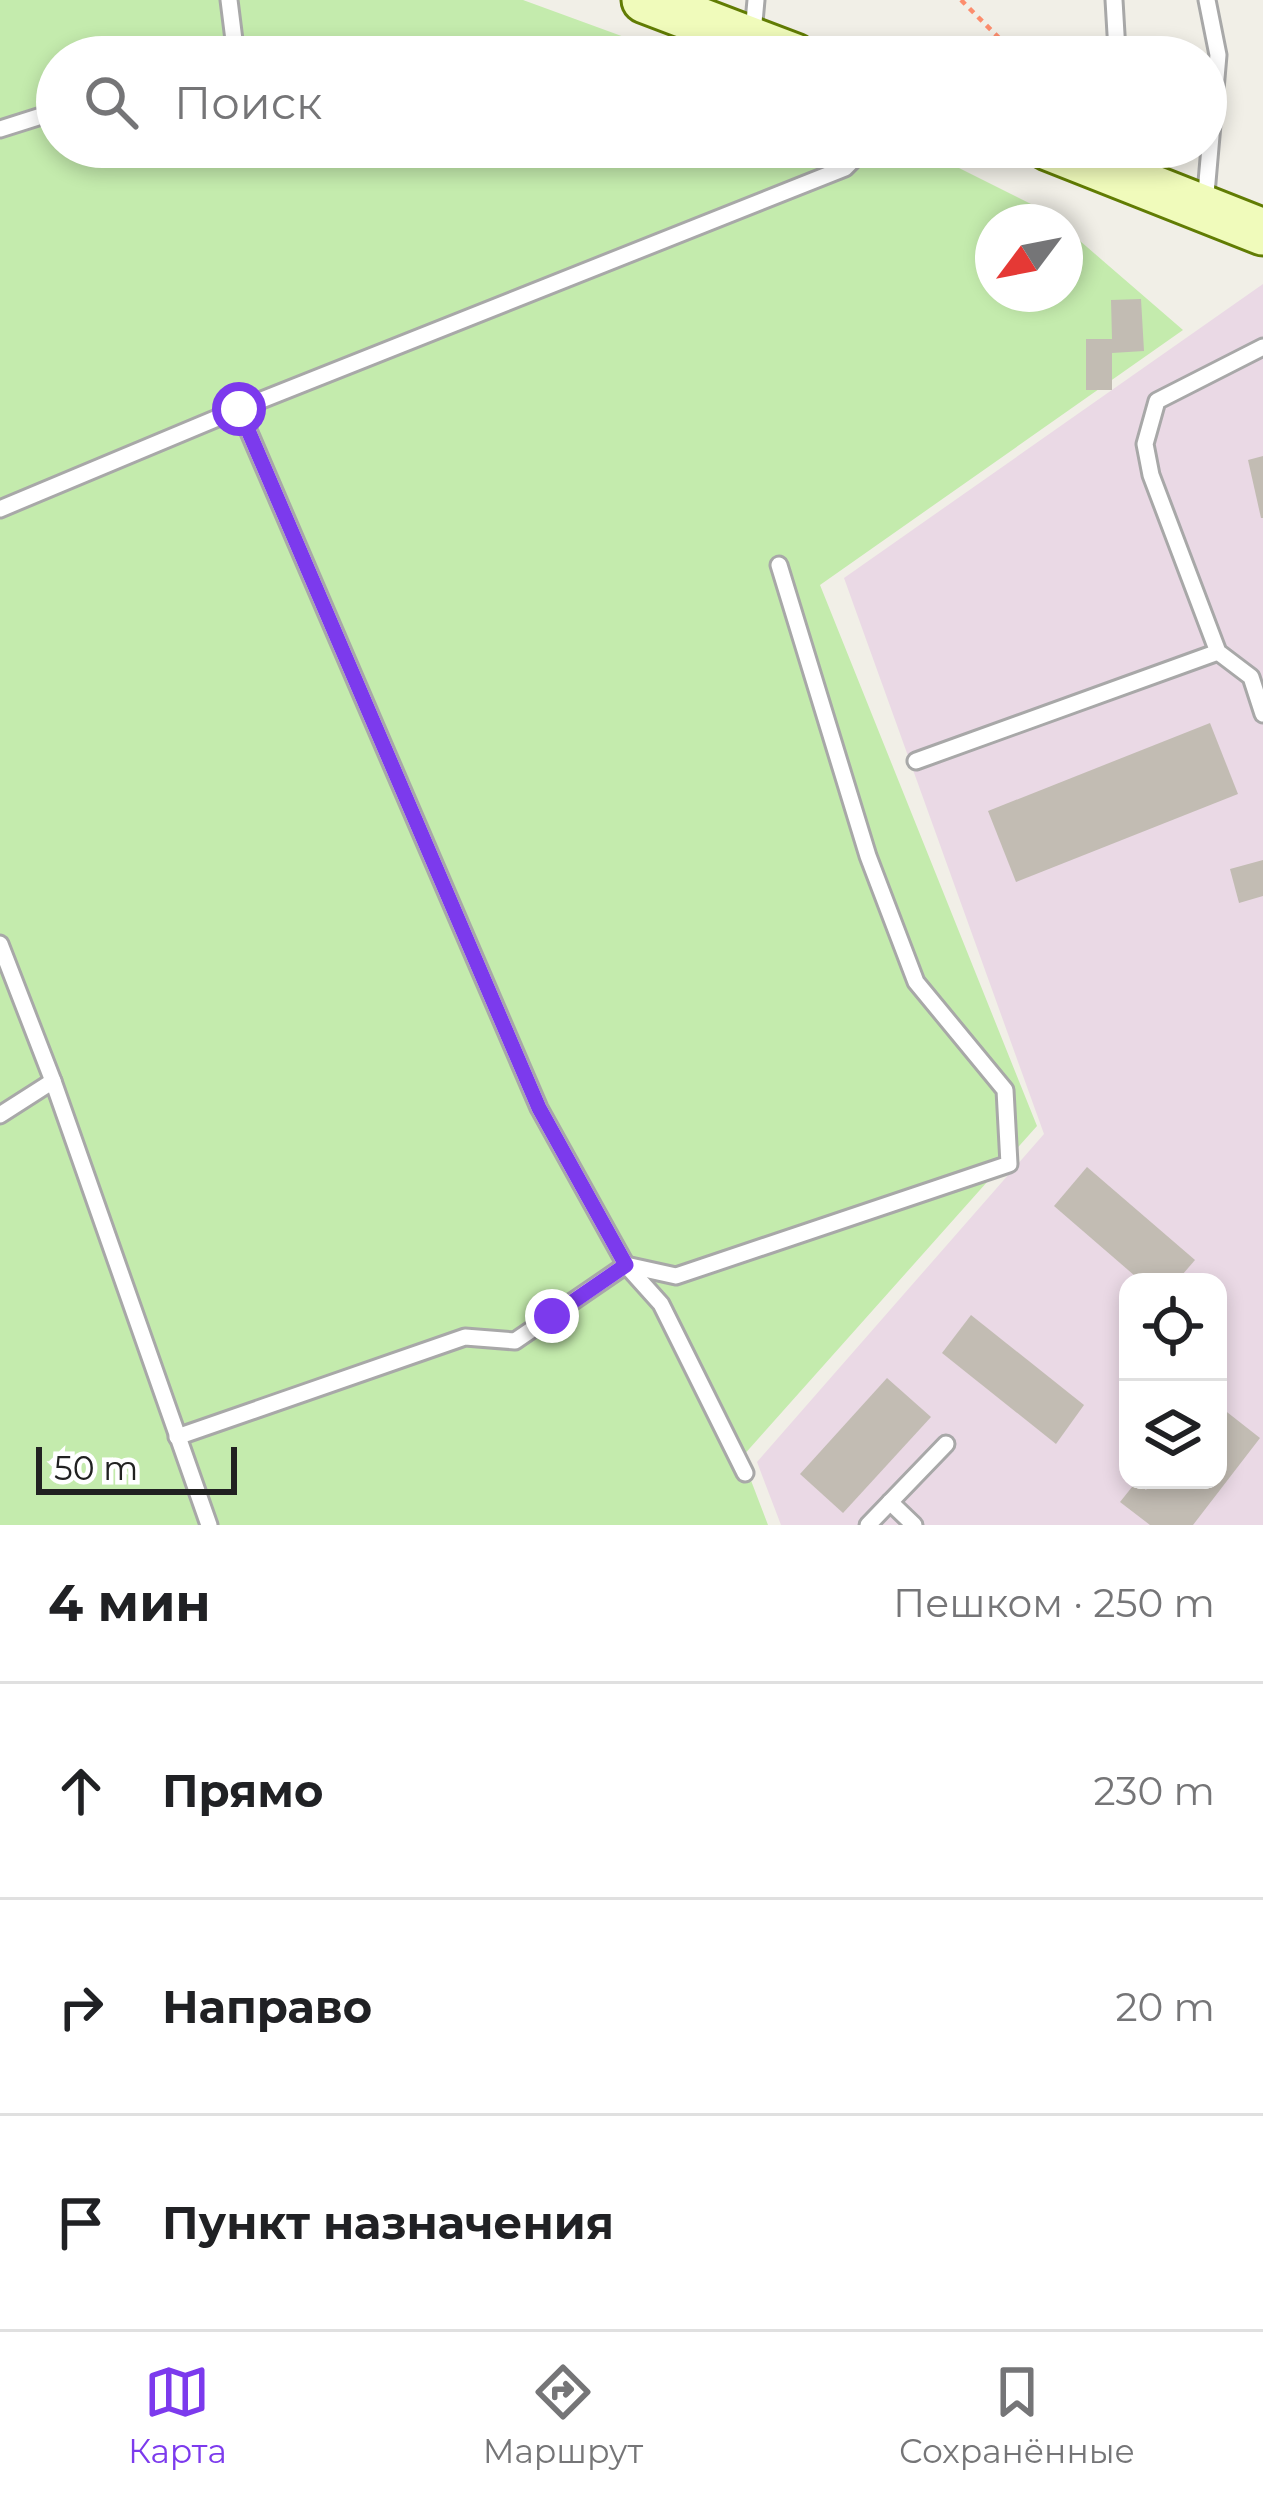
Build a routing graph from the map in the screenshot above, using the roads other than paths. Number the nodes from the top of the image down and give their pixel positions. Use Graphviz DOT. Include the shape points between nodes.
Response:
graph roads {
  1 [pos="229,0"];
  2 [pos="645,0"];
  3 [pos="1114,0"];
  4 [pos="1207,0"];
  5 [pos="754,21"];
  6 [pos="234,36"];
  7 [pos="1116,36"];
  8 [pos="1214,36"];
  9 [pos="36,118"];
  10 [pos="0,129"];
  11 [pos="844,168"];
  12 [pos="1109,168"];
  13 [pos="1207,168"];
  14 [pos="1204,208"];
  15 [pos="1263,232"];
  16 [pos="1263,347"];
  17 [pos="239,409"];
  18 [pos="0,509"];
  19 [pos="779,565"];
  20 [pos="1218,652"];
  21 [pos="1263,714"];
  22 [pos="916,761"];
  23 [pos="0,944"];
  24 [pos="53,1081"];
  25 [pos="0,1114"];
  26 [pos="626,1265"];
  27 [pos="177,1437"];
  28 [pos="946,1444"];
  29 [pos="746,1473"];
  30 [pos="890,1502"];
  31 [pos="209,1525"];
  32 [pos="868,1525"];
  33 [pos="914,1525"];
  1 -- 6 [label="lane"];
  2 -- 5 [label="street"];
  3 -- 7 [label="lane"];
  4 -- 8 [label="lane"];
  9 -- 10 [label="lane"];
  11 -- 17 [label="lane"];
  12 -- 14 [label="street"];
  13 -- 14 [label="lane"];
  14 -- 15 [label="street"];
  16 -- 20 [label="lane" via="1157,400 1145,444"];
  17 -- 18 [label="lane"];
  17 -- 26 [label="lane" via="539,1108"];
  19 -- 26 [label="lane" via="868,856 916,982 1005,1090 1009,1164 676,1276"];
  20 -- 21 [label="lane" via="1251,677"];
  20 -- 22 [label="lane"];
  23 -- 24 [label="lane"];
  24 -- 25 [label="lane"];
  24 -- 27 [label="lane"];
  26 -- 27 [label="lane" via="515,1341 465,1337"];
  26 -- 29 [label="lane" via="662,1304"];
  27 -- 31 [label="lane"];
  28 -- 30 [label="lane"];
  30 -- 32 [label="lane"];
  30 -- 33 [label="lane"];
}
